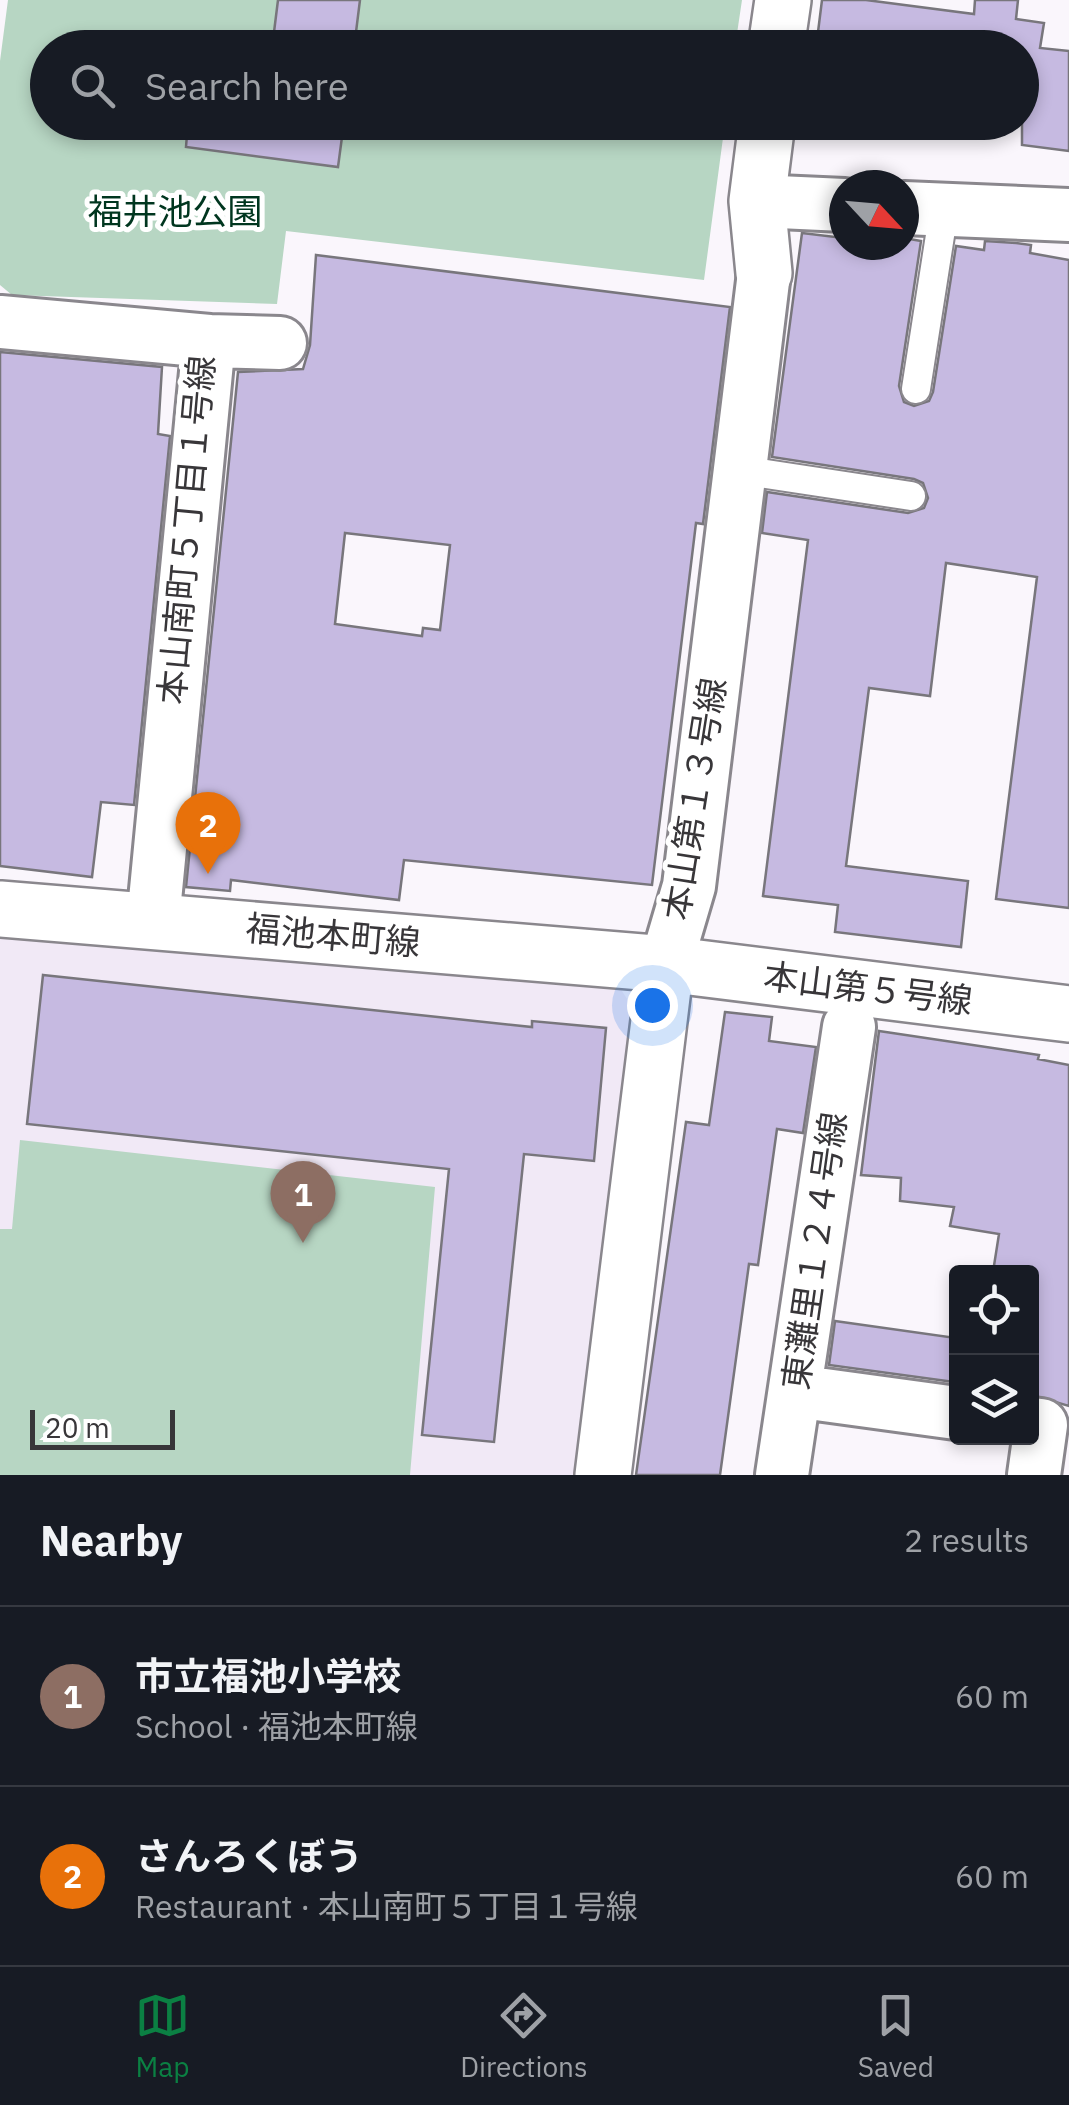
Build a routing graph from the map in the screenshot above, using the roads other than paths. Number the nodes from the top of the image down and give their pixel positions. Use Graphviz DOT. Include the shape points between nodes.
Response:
graph roads {
  1 [pos="782,0"];
  2 [pos="778,30"];
  3 [pos="765,140"];
  4 [pos="756,202"];
  5 [pos="829,204"];
  6 [pos="924,209"];
  7 [pos="1069,215"];
  8 [pos="764,273"];
  9 [pos="0,322"];
  10 [pos="209,342"];
  11 [pos="280,343"];
  12 [pos="916,388"];
  13 [pos="740,470"];
  14 [pos="912,496"];
  15 [pos="0,908"];
  16 [pos="153,920"];
  17 [pos="666,964"];
  18 [pos="1069,1014"];
  19 [pos="849,1027"];
  20 [pos="794,1391"];
  21 [pos="949,1412"];
  22 [pos="1038,1445"];
  23 [pos="603,1475"];
  24 [pos="782,1475"];
  25 [pos="1034,1475"];
  1 -- 2 [label="street"];
  3 -- 4 [label="street, 本山第１３号線"];
  4 -- 5 [label="street"];
  4 -- 8 [label="street, 本山第１３号線"];
  6 -- 7 [label="street"];
  6 -- 12 [label="lane"];
  8 -- 13 [label="street, 本山第１３号線"];
  9 -- 10 [label="street, 本山南町５丁目１号線"];
  10 -- 11 [label="street"];
  10 -- 16 [label="street, 本山南町５丁目１号線"];
  13 -- 14 [label="lane"];
  13 -- 17 [label="street, 本山第１３号線" via="689,886"];
  15 -- 16 [label="street, 福池本町線"];
  16 -- 17 [label="street, 福池本町線"];
  17 -- 18 [label="street, 本山第５号線"];
  17 -- 23 [label="street, 本山第１３号線"];
  19 -- 20 [label="street, 東灘里１２４号線"];
  20 -- 21 [label="street"];
  20 -- 24 [label="street, 東灘里１２４号線"];
  22 -- 25 [label="street"];
}
